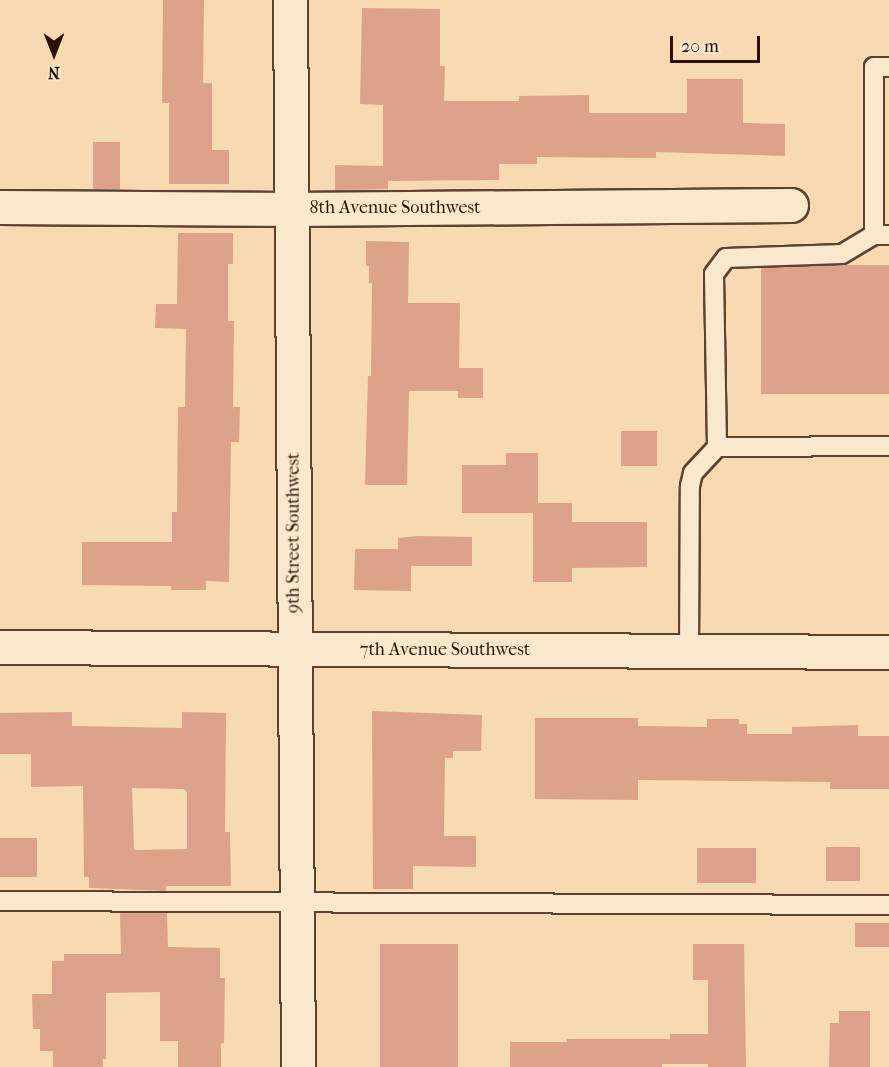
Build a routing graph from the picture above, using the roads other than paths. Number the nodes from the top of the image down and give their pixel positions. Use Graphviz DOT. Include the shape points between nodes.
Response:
graph roads {
  1 [pos="290,0"];
  2 [pos="889,67"];
  3 [pos="791,205"];
  4 [pos="0,207"];
  5 [pos="291,209"];
  6 [pos="882,235"];
  7 [pos="889,446"];
  8 [pos="717,447"];
  9 [pos="0,647"];
  10 [pos="295,649"];
  11 [pos="689,651"];
  12 [pos="889,652"];
  13 [pos="0,901"];
  14 [pos="297,904"];
  15 [pos="889,905"];
  16 [pos="298,1067"];
  1 -- 5 [label="street, 9th Street Southwest"];
  2 -- 6 [label="lane" via="874,67"];
  3 -- 5 [label="street, 8th Avenue Southwest"];
  4 -- 5 [label="street, 8th Avenue Southwest"];
  5 -- 10 [label="street, 9th Street Southwest"];
  6 -- 8 [label="lane" via="842,254 726,258 714,274"];
  7 -- 8 [label="lane"];
  8 -- 11 [label="lane" via="693,473 690,486"];
  9 -- 10 [label="street, 7th Avenue Southwest"];
  10 -- 11 [label="street, 7th Avenue Southwest"];
  10 -- 14 [label="street, 9th Street Southwest"];
  11 -- 12 [label="street, 7th Avenue Southwest"];
  13 -- 14 [label="lane"];
  14 -- 15 [label="lane"];
  14 -- 16 [label="street, 9th Street Southwest"];
}
